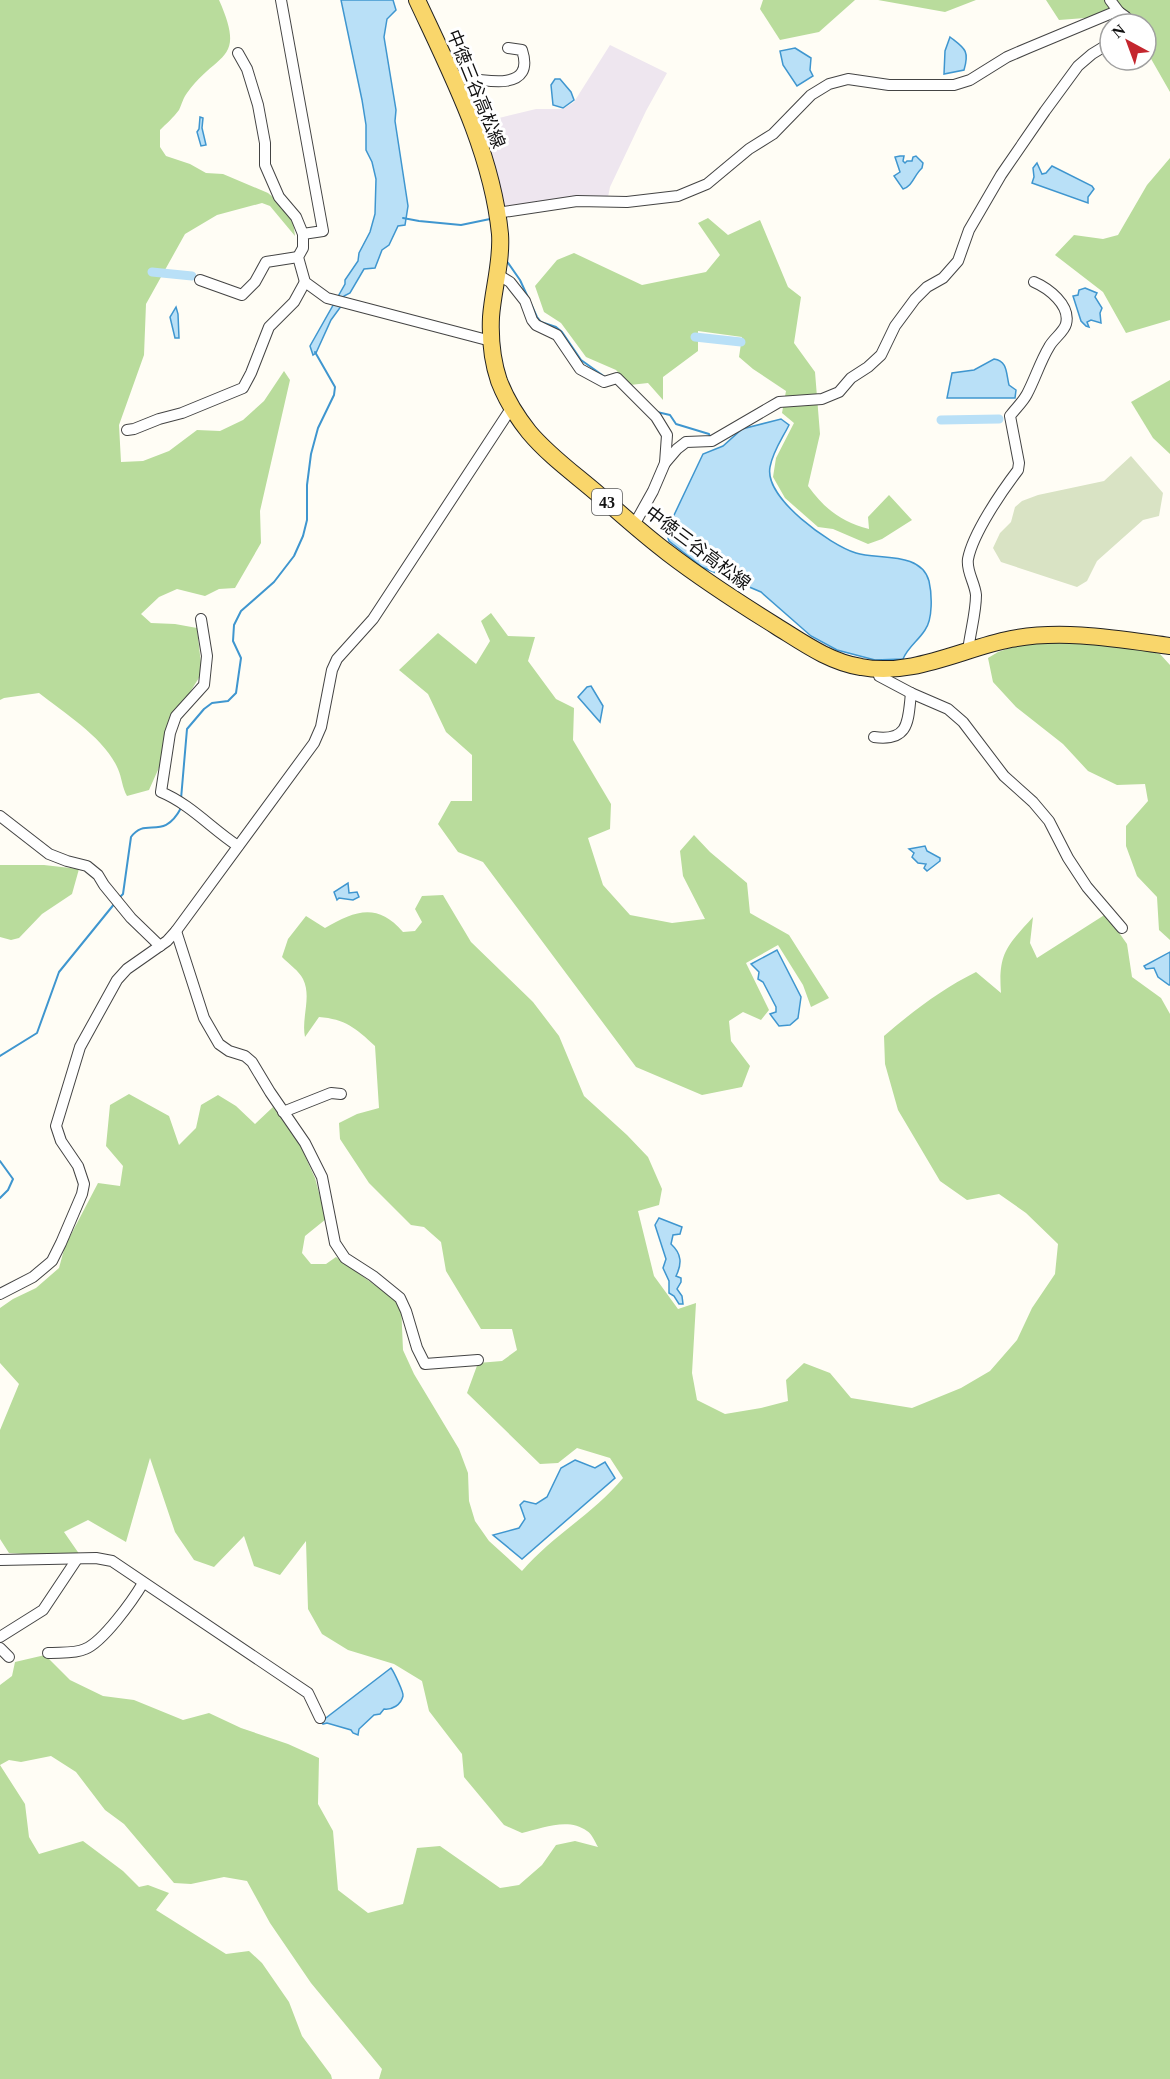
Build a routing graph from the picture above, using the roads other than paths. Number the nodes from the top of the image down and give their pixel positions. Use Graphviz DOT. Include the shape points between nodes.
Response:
graph roads {
  1 [pos="281,0"];
  2 [pos="417,0"];
  3 [pos="1110,0"];
  4 [pos="1119,12"];
  5 [pos="1098,19"];
  6 [pos="508,48"];
  7 [pos="1098,50"];
  8 [pos="238,53"];
  9 [pos="452,75"];
  10 [pos="497,213"];
  11 [pos="303,234"];
  12 [pos="298,257"];
  13 [pos="497,274"];
  14 [pos="200,280"];
  15 [pos="305,282"];
  16 [pos="1034,282"];
  17 [pos="491,341"];
  18 [pos="512,407"];
  19 [pos="127,430"];
  20 [pos="665,463"];
  21 [pos="634,525"];
  22 [pos="201,619"];
  23 [pos="1170,646"];
  24 [pos="968,651"];
  25 [pos="878,670"];
  26 [pos="911,693"];
  27 [pos="874,737"];
  28 [pos="0,816"];
  29 [pos="238,846"];
  30 [pos="1122,928"];
  31 [pos="176,931"];
  32 [pos="160,946"];
  33 [pos="341,1094"];
  34 [pos="283,1112"];
  35 [pos="0,1294"];
  36 [pos="478,1360"];
  37 [pos="76,1559"];
  38 [pos="0,1560"];
  39 [pos="143,1583"];
  40 [pos="0,1637"];
  41 [pos="0,1648"];
  42 [pos="48,1653"];
  43 [pos="9,1657"];
  44 [pos="320,1718"];
  1 -- 11 [label="street" via="323,231"];
  2 -- 9 [label="main road, 中徳三谷高松線 / 43"];
  3 -- 4 [label="street"];
  5 -- 10 [label="street" via="1007,57 970,80 954,85 889,85 848,79 829,84 811,95 773,134 748,149 707,184 678,196 627,202 577,201"];
  6 -- 9 [label="street" via="522,50 525,57 523,72 516,79 482,80"];
  7 -- 20 [label="street" via="1078,66 1001,175 969,231 958,261 915,299 895,326 881,355 838,392 822,399 779,402 712,441 686,442"];
  8 -- 11 [label="street" via="258,105 266,143 265,165 279,197 296,217"];
  9 -- 10 [label="main road, 中徳三谷高松線 / 43" via="476,133"];
  10 -- 13 [label="main road, 中徳三谷高松線 / 43"];
  11 -- 12 [label="street"];
  12 -- 14 [label="street" via="266,262 242,295"];
  12 -- 15 [label="street"];
  13 -- 17 [label="main road, 中徳三谷高松線 / 43"];
  13 -- 20 [label="street" via="510,282 525,301 536,325 557,335 580,369 604,382 617,378 656,417 667,435"];
  15 -- 17 [label="street" via="339,301"];
  15 -- 19 [label="street" via="294,302 269,327 243,388"];
  16 -- 24 [label="street" via="1059,299 1067,322 1048,347 1026,396 1010,416 1018,470 987,517 968,560 976,598"];
  17 -- 18 [label="main road, 中徳三谷高松線 / 43" via="500,382"];
  18 -- 21 [label="main road, 中徳三谷高松線 / 43" via="548,451"];
  18 -- 29 [label="street" via="373,619 338,660 314,743"];
  20 -- 21 [label="street"];
  21 -- 25 [label="main road, 中徳三谷高松線 / 43" via="691,570 792,636 839,661"];
  22 -- 29 [label="street" via="207,657 204,686 176,716 161,792 180,801"];
  23 -- 24 [label="main road, 中徳三谷高松線 / 43" via="1057,634 1013,639"];
  24 -- 25 [label="main road, 中徳三谷高松線 / 43" via="918,665"];
  25 -- 26 [label="street" via="879,676"];
  26 -- 27 [label="street" via="903,731 896,736"];
  26 -- 30 [label="street" via="948,709 963,722 1004,776 1049,821 1087,887"];
  28 -- 32 [label="street" via="49,854 87,866"];
  29 -- 31 [label="street"];
  31 -- 32 [label="street"];
  31 -- 34 [label="street" via="204,1018 219,1044 252,1062"];
  32 -- 35 [label="street" via="117,980 76,1056 56,1126 84,1184 61,1243 42,1271"];
  33 -- 34 [label="street" via="331,1093"];
  34 -- 36 [label="street" via="322,1177 335,1243 345,1258 400,1298 425,1364"];
  37 -- 38 [label="street"];
  37 -- 39 [label="street" via="112,1561"];
  37 -- 40 [label="street" via="43,1610"];
  39 -- 42 [label="street" via="95,1644 83,1650"];
  39 -- 44 [label="street" via="308,1693"];
  41 -- 43 [label="street"];
}
